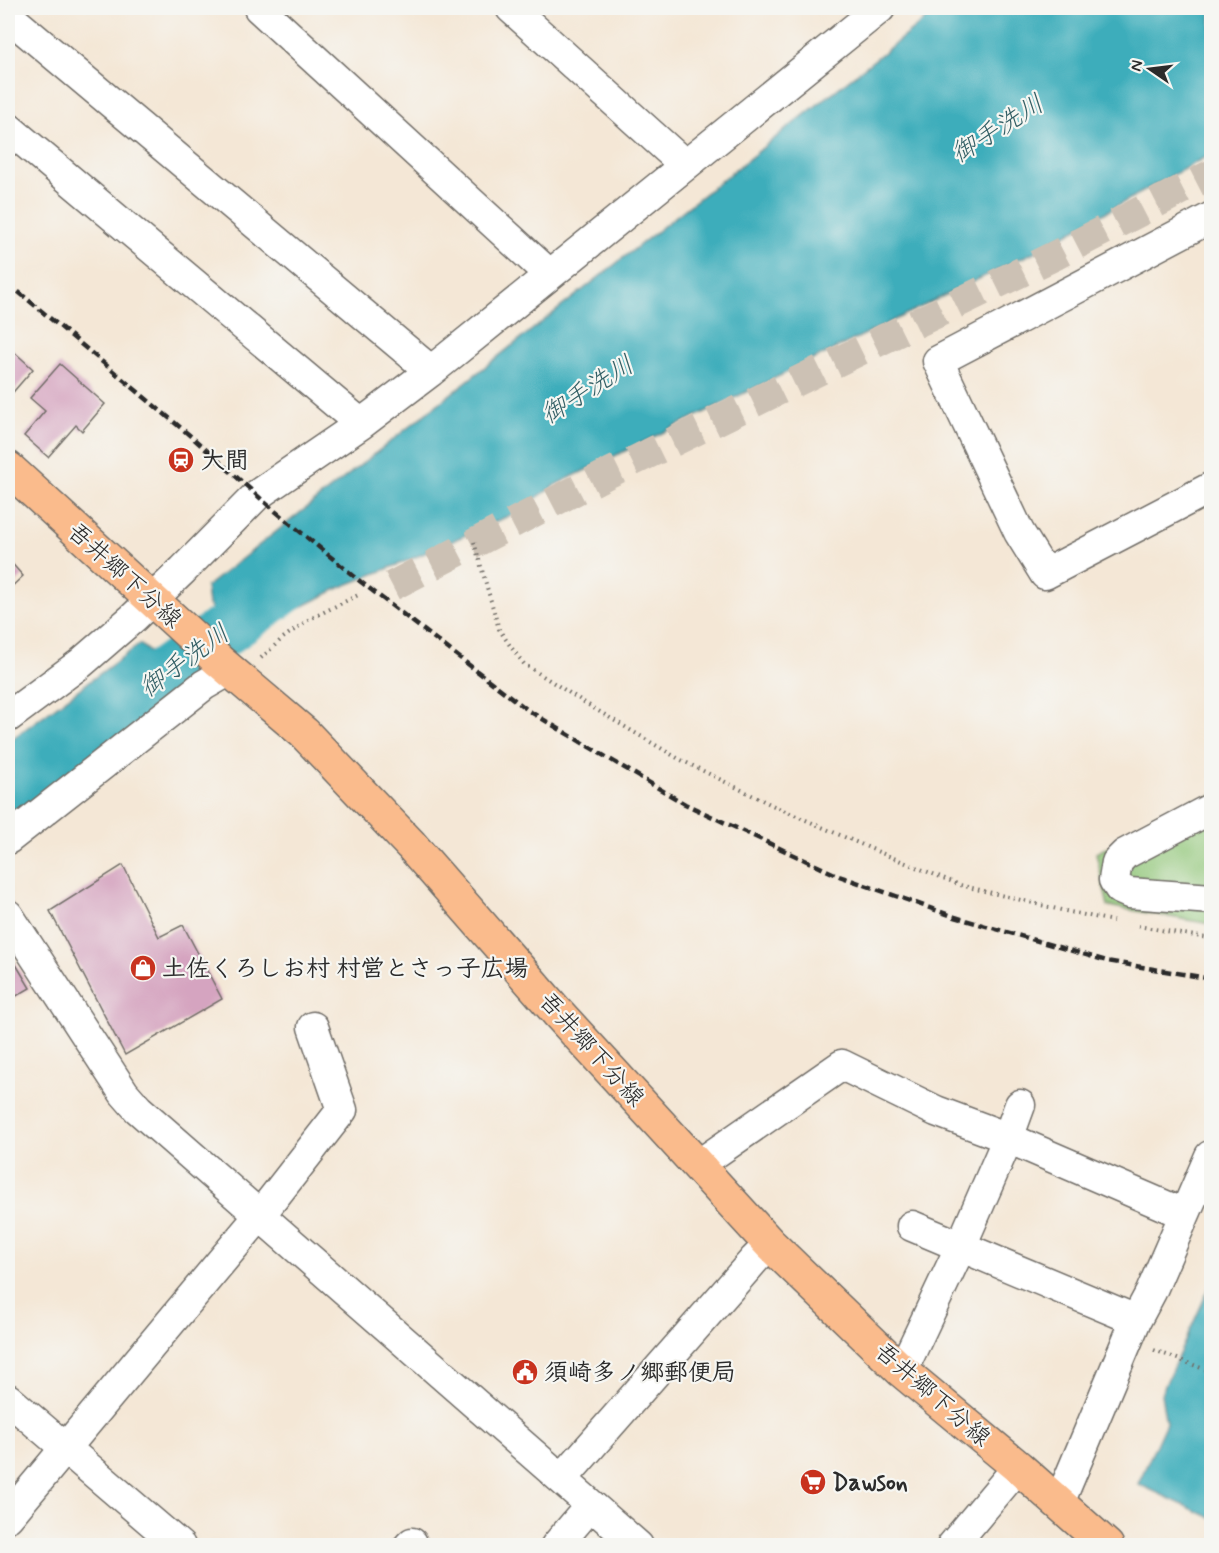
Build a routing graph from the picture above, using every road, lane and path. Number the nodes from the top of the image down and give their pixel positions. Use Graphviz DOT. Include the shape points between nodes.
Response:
graph roads {
  1 [pos="259,8"];
  2 [pos="511,8"];
  3 [pos="879,8"];
  4 [pos="8,16"];
  5 [pos="8,128"];
  6 [pos="685,165"];
  7 [pos="1212,217"];
  8 [pos="549,274"];
  9 [pos="431,371"];
  10 [pos="361,424"];
  11 [pos="8,468"];
  12 [pos="1212,487"];
  13 [pos="474,542"];
  14 [pos="360,594"];
  15 [pos="158,606"];
  16 [pos="236,664"];
  17 [pos="8,717"];
  18 [pos="1212,808"];
  19 [pos="8,839"];
  20 [pos="1212,899"];
  21 [pos="8,915"];
  22 [pos="1118,922"];
  23 [pos="1130,924"];
  24 [pos="1212,939"];
  25 [pos="313,1027"];
  26 [pos="1020,1104"];
  27 [pos="1008,1138"];
  28 [pos="1210,1156"];
  29 [pos="698,1165"];
  30 [pos="1184,1214"];
  31 [pos="260,1215"];
  32 [pos="912,1226"];
  33 [pos="770,1244"];
  34 [pos="961,1246"];
  35 [pos="1136,1320"];
  36 [pos="1150,1349"];
  37 [pos="902,1371"];
  38 [pos="1212,1372"];
  39 [pos="8,1399"];
  40 [pos="66,1448"];
  41 [pos="1018,1467"];
  42 [pos="562,1479"];
  43 [pos="1059,1503"];
  44 [pos="591,1505"];
  45 [pos="8,1517"];
  46 [pos="180,1545"];
  47 [pos="556,1545"];
  48 [pos="638,1545"];
  49 [pos="952,1545"];
  50 [pos="1107,1545"];
  1 -- 8 [label="street"];
  2 -- 6 [label="street"];
  3 -- 6 [label="street"];
  4 -- 9 [label="street"];
  5 -- 10 [label="street"];
  6 -- 8 [label="street"];
  7 -- 12 [label="street" via="938,361 1019,532 1045,574"];
  8 -- 9 [label="street"];
  9 -- 10 [label="street"];
  10 -- 15 [label="street" via="257,495"];
  11 -- 15 [label="main road, 吾井郷下分線"];
  13 -- 22 [label="path" via="499,629 524,664 679,759 774,806 960,885"];
  14 -- 16 [label="path"];
  15 -- 16 [label="main road, 吾井郷下分線"];
  15 -- 17 [label="street"];
  16 -- 19 [label="street"];
  16 -- 29 [label="main road, 吾井郷下分線" via="411,844 557,1012"];
  18 -- 20 [label="street" via="1125,854 1117,862 1114,880 1128,893"];
  21 -- 31 [label="street" via="124,1093"];
  23 -- 24 [label="path"];
  25 -- 31 [label="street" via="342,1110"];
  26 -- 27 [label="street"];
  27 -- 29 [label="street" via="936,1111 842,1065"];
  27 -- 30 [label="street"];
  27 -- 34 [label="street"];
  28 -- 30 [label="street"];
  29 -- 33 [label="main road, 吾井郷下分線"];
  30 -- 35 [label="street"];
  31 -- 40 [label="street"];
  31 -- 42 [label="street"];
  32 -- 34 [label="street"];
  33 -- 37 [label="main road, 吾井郷下分線"];
  33 -- 42 [label="street"];
  34 -- 35 [label="street"];
  34 -- 37 [label="street"];
  35 -- 43 [label="street"];
  36 -- 38 [label="path"];
  37 -- 41 [label="main road, 吾井郷下分線"];
  39 -- 40 [label="street"];
  40 -- 45 [label="street"];
  40 -- 46 [label="street"];
  41 -- 43 [label="main road, 吾井郷下分線"];
  41 -- 49 [label="street"];
  42 -- 44 [label="street"];
  43 -- 50 [label="main road, 吾井郷下分線"];
  44 -- 47 [label="street"];
  44 -- 48 [label="street"];
}
